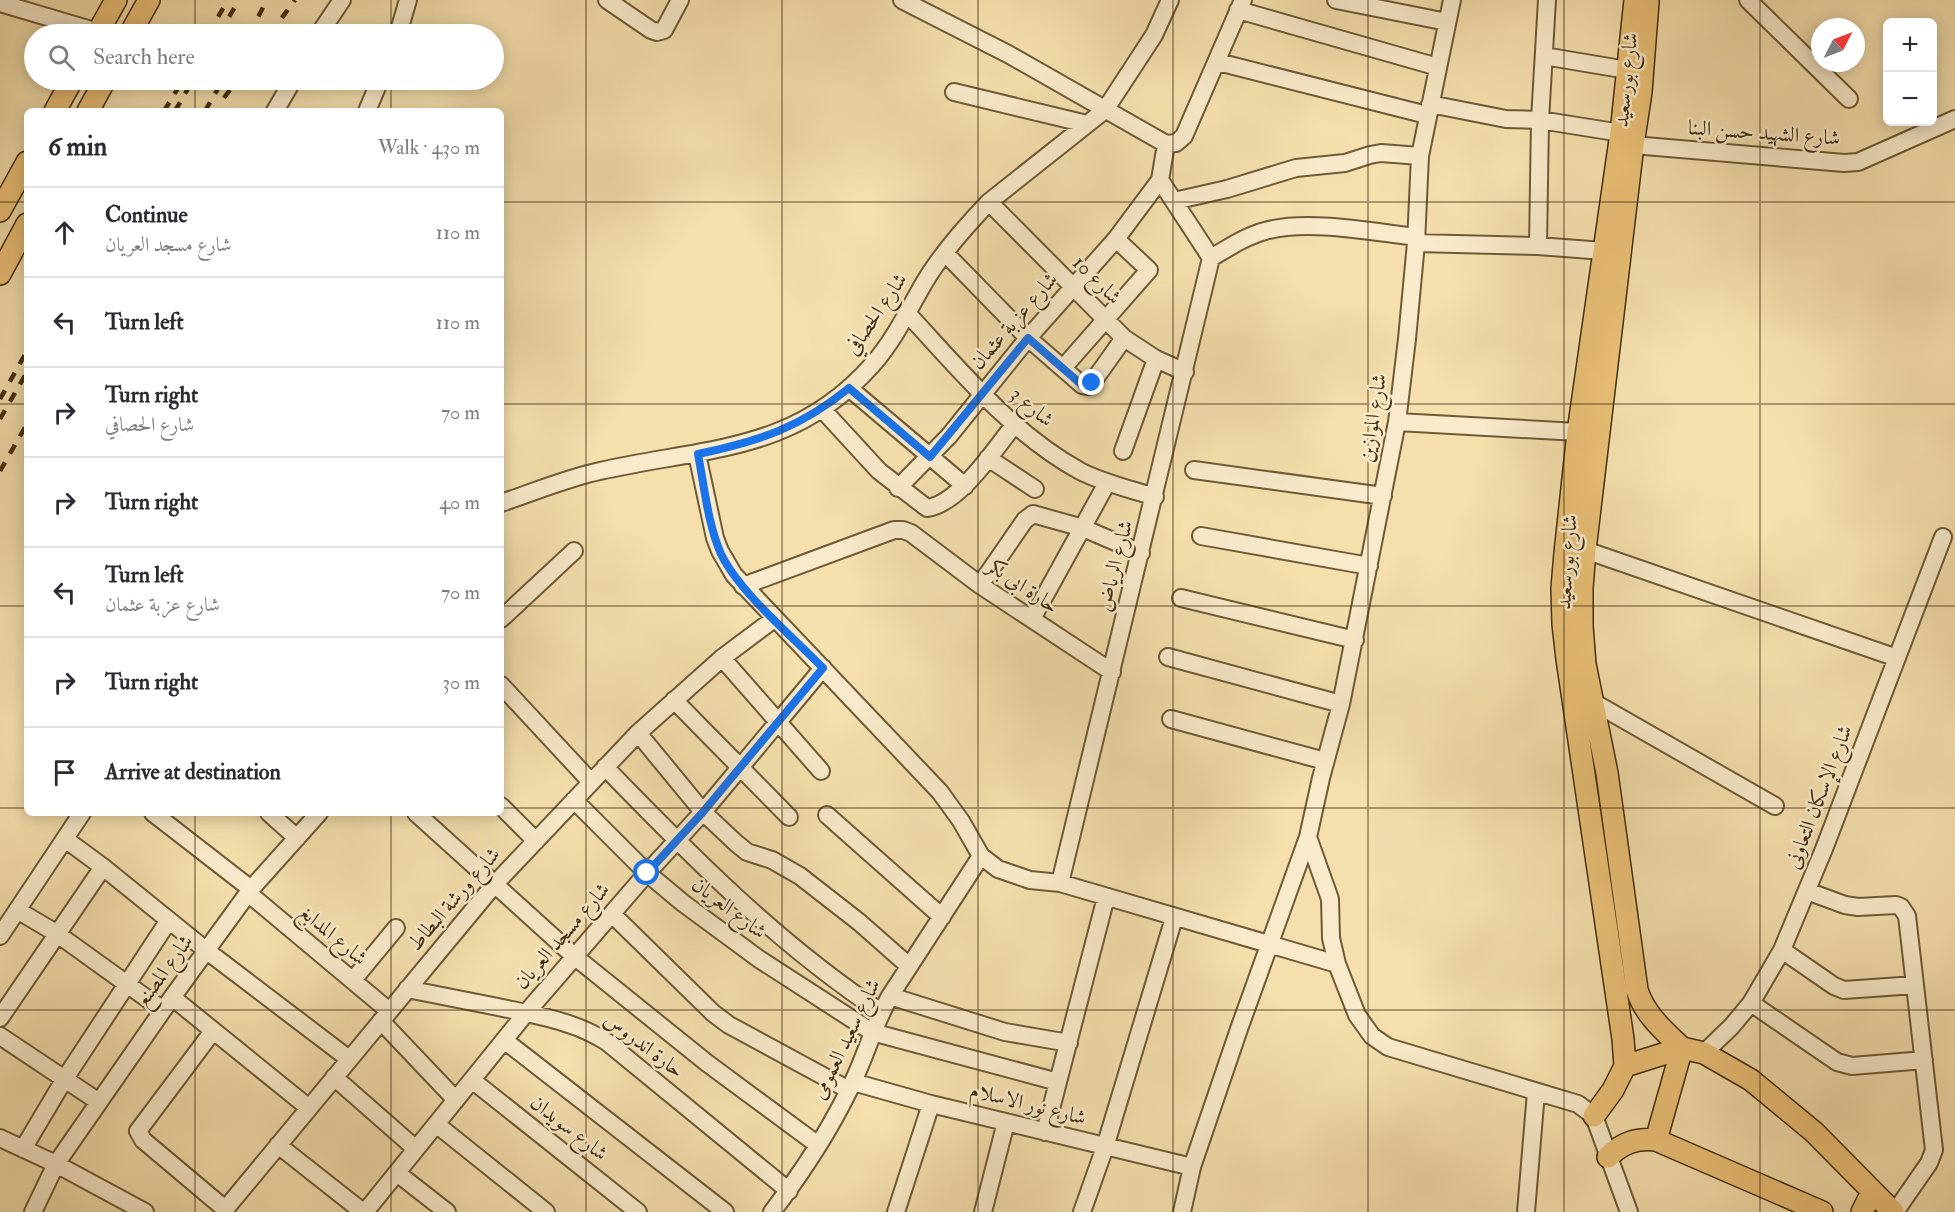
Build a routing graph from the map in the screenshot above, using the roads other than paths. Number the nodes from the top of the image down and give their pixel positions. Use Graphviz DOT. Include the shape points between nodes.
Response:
graph roads {
  1 [pos="116,0"];
  2 [pos="149,0"];
  3 [pos="342,0"];
  4 [pos="408,0"];
  5 [pos="607,0"];
  6 [pos="680,0"];
  7 [pos="902,0"];
  8 [pos="1170,0"];
  9 [pos="1452,0"];
  10 [pos="1547,0"];
  11 [pos="1634,0"];
  12 [pos="1648,0"];
  13 [pos="1748,0"];
  14 [pos="1346,1"];
  15 [pos="0,3"];
  16 [pos="1241,5"];
  17 [pos="1447,22"];
  18 [pos="69,24"];
  19 [pos="103,24"];
  20 [pos="136,24"];
  21 [pos="326,24"];
  22 [pos="401,24"];
  23 [pos="1544,56"];
  24 [pos="1218,62"];
  25 [pos="1438,67"];
  26 [pos="1627,70"];
  27 [pos="67,90"];
  28 [pos="100,90"];
  29 [pos="287,90"];
  30 [pos="376,90"];
  31 [pos="954,92"];
  32 [pos="1849,99"];
  33 [pos="57,108"];
  34 [pos="90,108"];
  35 [pos="277,108"];
  36 [pos="368,108"];
  37 [pos="1105,110"];
  38 [pos="1429,110"];
  39 [pos="1955,119"];
  40 [pos="1540,120"];
  41 [pos="1087,124"];
  42 [pos="1627,139"];
  43 [pos="1166,144"];
  44 [pos="1420,156"];
  45 [pos="24,167"];
  46 [pos="1160,180"];
  47 [pos="1174,201"];
  48 [pos="989,202"];
  49 [pos="0,211"];
  50 [pos="24,230"];
  51 [pos="1116,239"];
  52 [pos="1417,240"];
  53 [pos="1538,246"];
  54 [pos="1604,251"];
  55 [pos="945,253"];
  56 [pos="1211,258"];
  57 [pos="0,274"];
  58 [pos="1072,288"];
  59 [pos="907,313"];
  60 [pos="1105,320"];
  61 [pos="1028,338"];
  62 [pos="1124,338"];
  63 [pos="1155,359"];
  64 [pos="1062,368"];
  65 [pos="1185,372"];
  66 [pos="849,388"];
  67 [pos="982,393"];
  68 [pos="822,409"];
  69 [pos="1397,422"];
  70 [pos="1014,425"];
  71 [pos="1578,432"];
  72 [pos="1123,451"];
  73 [pos="698,454"];
  74 [pos="930,457"];
  75 [pos="988,458"];
  76 [pos="1194,470"];
  77 [pos="1107,483"];
  78 [pos="965,486"];
  79 [pos="898,488"];
  80 [pos="1035,489"];
  81 [pos="1155,496"];
  82 [pos="1383,496"];
  83 [pos="504,502"];
  84 [pos="1083,528"];
  85 [pos="1201,536"];
  86 [pos="1943,537"];
  87 [pos="1585,550"];
  88 [pos="574,551"];
  89 [pos="1141,554"];
  90 [pos="1369,566"];
  91 [pos="980,585"];
  92 [pos="743,586"];
  93 [pos="1181,598"];
  94 [pos="504,616"];
  95 [pos="774,619"];
  96 [pos="1032,619"];
  97 [pos="1355,640"];
  98 [pos="1168,657"];
  99 [pos="722,658"];
  100 [pos="1897,658"];
  101 [pos="823,668"];
  102 [pos="1112,672"];
  103 [pos="504,688"];
  104 [pos="674,700"];
  105 [pos="1593,702"];
  106 [pos="1341,704"];
  107 [pos="1171,719"];
  108 [pos="778,723"];
  109 [pos="638,733"];
  110 [pos="1325,761"];
  111 [pos="605,767"];
  112 [pos="739,768"];
  113 [pos="821,771"];
  114 [pos="591,782"];
  115 [pos="574,800"];
  116 [pos="1775,806"];
  117 [pos="504,809"];
  118 [pos="703,812"];
  119 [pos="827,815"];
  120 [pos="80,816"];
  121 [pos="157,816"];
  122 [pos="271,816"];
  123 [pos="316,816"];
  124 [pos="419,816"];
  125 [pos="789,817"];
  126 [pos="1308,837"];
  127 [pos="297,838"];
  128 [pos="65,839"];
  129 [pos="536,841"];
  130 [pos="676,841"];
  131 [pos="981,856"];
  132 [pos="103,867"];
  133 [pos="647,873"];
  134 [pos="1060,883"];
  135 [pos="494,885"];
  136 [pos="250,891"];
  137 [pos="1807,891"];
  138 [pos="1106,897"];
  139 [pos="16,910"];
  140 [pos="612,914"];
  141 [pos="942,917"];
  142 [pos="1174,918"];
  143 [pos="169,920"];
  144 [pos="396,928"];
  145 [pos="56,933"];
  146 [pos="0,936"];
  147 [pos="1267,945"];
  148 [pos="1782,950"];
  149 [pos="207,951"];
  150 [pos="574,956"];
  151 [pos="1337,964"];
  152 [pos="909,966"];
  153 [pos="353,980"];
  154 [pos="126,984"];
  155 [pos="1915,985"];
  156 [pos="407,989"];
  157 [pos="890,996"];
  158 [pos="1751,1003"];
  159 [pos="168,1004"];
  160 [pos="881,1012"];
  161 [pos="526,1013"];
  162 [pos="385,1016"];
  163 [pos="0,1018"];
  164 [pos="213,1031"];
  165 [pos="872,1032"];
  166 [pos="0,1036"];
  167 [pos="504,1041"];
  168 [pos="1068,1042"];
  169 [pos="1682,1048"];
  170 [pos="1704,1053"];
  171 [pos="349,1059"];
  172 [pos="1924,1060"];
  173 [pos="1625,1066"];
  174 [pos="334,1077"];
  175 [pos="64,1080"];
  176 [pos="472,1080"];
  177 [pos="1058,1082"];
  178 [pos="851,1086"];
  179 [pos="1536,1092"];
  180 [pos="456,1100"];
  181 [pos="99,1102"];
  182 [pos="932,1104"];
  183 [pos="309,1108"];
  184 [pos="1594,1116"];
  185 [pos="1006,1122"];
  186 [pos="436,1124"];
  187 [pos="1045,1132"];
  188 [pos="0,1138"];
  189 [pos="1656,1140"];
  190 [pos="278,1145"];
  191 [pos="818,1145"];
  192 [pos="1104,1147"];
  193 [pos="23,1149"];
  194 [pos="416,1149"];
  195 [pos="1608,1157"];
  196 [pos="56,1164"];
  197 [pos="1192,1167"];
  198 [pos="396,1173"];
  199 [pos="789,1191"];
  200 [pos="1872,1192"];
  201 [pos="127,1208"];
  202 [pos="224,1210"];
  203 [pos="1186,1211"];
  204 [pos="33,1212"];
  205 [pos="145,1212"];
  206 [pos="364,1212"];
  207 [pos="447,1212"];
  208 [pos="546,1212"];
  209 [pos="638,1212"];
  210 [pos="725,1212"];
  211 [pos="772,1212"];
  212 [pos="896,1212"];
  213 [pos="983,1212"];
  214 [pos="1082,1212"];
  215 [pos="1526,1212"];
  216 [pos="1629,1212"];
  217 [pos="1822,1212"];
  218 [pos="1862,1212"];
  219 [pos="1894,1212"];
  1 -- 19 [label="main road"];
  2 -- 20 [label="main road"];
  3 -- 21 [label="street"];
  4 -- 22 [label="street"];
  5 -- 6 [label="street" via="657,32 663,30"];
  7 -- 37 [label="street" via="1008,54"];
  8 -- 37 [label="street, شارع الحصافي" via="1154,35"];
  9 -- 17 [label="street, شارع الموازين"];
  10 -- 23 [label="street"];
  11 -- 26 [label="main road, شارع بورسعيد"];
  12 -- 42 [label="main road, شارع بورسعيد" via="1641,92"];
  13 -- 32 [label="street"];
  14 -- 17 [label="street"];
  15 -- 18 [label="street"];
  16 -- 24 [label="street"];
  16 -- 25 [label="street"];
  17 -- 25 [label="street, شارع الموازين"];
  23 -- 26 [label="street"];
  23 -- 40 [label="street"];
  24 -- 38 [label="street, شارع الشهيد حسن البنا"];
  24 -- 43 [label="street" via="1184,136 1176,143"];
  25 -- 38 [label="street, شارع الموازين"];
  26 -- 42 [label="main road, شارع بورسعيد"];
  27 -- 33 [label="main road"];
  28 -- 34 [label="main road"];
  29 -- 35 [label="street"];
  30 -- 36 [label="street"];
  31 -- 41 [label="street"];
  37 -- 41 [label="street, شارع الحصافي"];
  37 -- 43 [label="street"];
  38 -- 40 [label="street, شارع الشهيد حسن البنا"];
  38 -- 44 [label="street, شارع الموازين"];
  39 -- 42 [label="street, شارع الشهيد حسن البنا" via="1858,162 1844,163"];
  40 -- 42 [label="street, شارع الشهيد حسن البنا"];
  40 -- 53 [label="street"];
  41 -- 48 [label="street, شارع الحصافي"];
  42 -- 54 [label="main road, شارع بورسعيد"];
  42 -- 87 [label="main road, شارع بورسعيد"];
  43 -- 46 [label="street"];
  44 -- 47 [label="street" via="1381,153 1345,163 1296,168"];
  44 -- 52 [label="street, شارع الموازين"];
  45 -- 49 [label="main road"];
  46 -- 47 [label="street"];
  46 -- 51 [label="street, شارع عزبة عثمان"];
  47 -- 56 [label="street"];
  48 -- 55 [label="street, شارع الحصافي"];
  48 -- 58 [label="street, شارع 10"];
  50 -- 57 [label="main road"];
  51 -- 58 [label="street, شارع عزبة عثمان"];
  51 -- 60 [label="street" via="1149,269"];
  52 -- 53 [label="street"];
  52 -- 56 [label="street" via="1296,226 1264,231"];
  52 -- 69 [label="street, شارع الموازين"];
  53 -- 54 [label="street"];
  54 -- 71 [label="main road, شارع بورسعيد"];
  55 -- 59 [label="street, شارع الحصافي"];
  55 -- 61 [label="street"];
  56 -- 65 [label="street, شارع الرياض"];
  58 -- 60 [label="street, شارع 10"];
  58 -- 61 [label="street, شارع عزبة عثمان"];
  59 -- 66 [label="street, شارع الحصافي" via="874,364"];
  59 -- 67 [label="street, شارع 3"];
  60 -- 62 [label="street, شارع 10"];
  60 -- 64 [label="street"];
  61 -- 64 [label="street"];
  61 -- 67 [label="street, شارع عزبة عثمان"];
  62 -- 63 [label="street, شارع 10"];
  62 -- 64 [label="street" via="1089,386 1082,385"];
  63 -- 65 [label="street, شارع 10"];
  63 -- 72 [label="street"];
  65 -- 81 [label="street, شارع الرياض"];
  66 -- 68 [label="street, شارع الحصافي"];
  66 -- 74 [label="street"];
  67 -- 70 [label="street, شارع 3"];
  67 -- 74 [label="street, شارع عزبة عثمان"];
  68 -- 73 [label="street, شارع الحصافي" via="764,438"];
  68 -- 79 [label="street"];
  69 -- 71 [label="street"];
  69 -- 82 [label="street, شارع الموازين"];
  70 -- 75 [label="street"];
  70 -- 77 [label="street, شارع 3" via="1073,466"];
  71 -- 173 [label="main road, شارع بورسعيد" via="1562,588 1563,624"];
  73 -- 83 [label="street, شارع الحصافي" via="597,471"];
  73 -- 92 [label="street" via="715,538 726,564"];
  74 -- 78 [label="street"];
  74 -- 79 [label="street, شارع عزبة عثمان"];
  75 -- 78 [label="street"];
  75 -- 80 [label="street"];
  76 -- 82 [label="street"];
  77 -- 81 [label="street, شارع 3"];
  77 -- 84 [label="street"];
  78 -- 79 [label="street" via="927,508"];
  81 -- 89 [label="street, شارع الرياض"];
  82 -- 90 [label="street, شارع الموازين"];
  84 -- 89 [label="street"];
  84 -- 91 [label="street" via="1040,515 1029,516"];
  84 -- 96 [label="street"];
  85 -- 90 [label="street"];
  86 -- 100 [label="street, شارع الإسكان التعاونى"];
  87 -- 100 [label="street"];
  87 -- 105 [label="main road, شارع بورسعيد" via="1582,626"];
  88 -- 94 [label="street"];
  89 -- 102 [label="street, شارع الرياض"];
  90 -- 97 [label="street, شارع الموازين"];
  91 -- 92 [label="street, حارة ابى بكر" via="911,533 894,530"];
  91 -- 96 [label="street, حارة ابى بكر"];
  92 -- 95 [label="street"];
  93 -- 97 [label="street"];
  95 -- 99 [label="street, شارع ورشة البطاط"];
  95 -- 101 [label="street"];
  96 -- 102 [label="street, حارة ابى بكر"];
  97 -- 106 [label="street, شارع الموازين"];
  98 -- 106 [label="street"];
  99 -- 104 [label="street, شارع ورشة البطاط"];
  99 -- 108 [label="street"];
  100 -- 137 [label="street, شارع الإسكان التعاونى"];
  101 -- 108 [label="street, شارع مسجد العريان"];
  101 -- 131 [label="street" via="940,792"];
  102 -- 134 [label="street, شارع الرياض"];
  103 -- 114 [label="street"];
  104 -- 109 [label="street, شارع ورشة البطاط"];
  104 -- 112 [label="street"];
  105 -- 116 [label="street"];
  105 -- 169 [label="main road, شارع بورسعيد" via="1607,773 1637,990 1646,1012"];
  106 -- 110 [label="street, شارع الموازين"];
  107 -- 110 [label="street"];
  108 -- 112 [label="street, شارع مسجد العريان"];
  108 -- 113 [label="street"];
  109 -- 111 [label="street, شارع ورشة البطاط"];
  109 -- 118 [label="street"];
  110 -- 126 [label="street, شارع الموازين"];
  111 -- 114 [label="street, شارع ورشة البطاط"];
  111 -- 130 [label="street"];
  112 -- 118 [label="street, شارع مسجد العريان"];
  112 -- 125 [label="street"];
  114 -- 115 [label="street, شارع ورشة البطاط"];
  115 -- 129 [label="street, شارع ورشة البطاط"];
  115 -- 133 [label="street, شارع العريان"];
  117 -- 129 [label="street"];
  118 -- 130 [label="street, شارع مسجد العريان"];
  118 -- 152 [label="street" via="747,852 772,860 800,876"];
  119 -- 141 [label="street"];
  120 -- 128 [label="street"];
  121 -- 136 [label="street, شارع المدابغ"];
  122 -- 127 [label="street"];
  123 -- 127 [label="street, شارع المصنع"];
  124 -- 135 [label="street"];
  126 -- 147 [label="street, شارع الموازين"];
  126 -- 151 [label="street" via="1330,899 1331,938"];
  127 -- 136 [label="street, شارع المصنع"];
  128 -- 132 [label="street"];
  128 -- 139 [label="street"];
  129 -- 135 [label="street, شارع ورشة البطاط"];
  130 -- 133 [label="street, شارع مسجد العريان"];
  130 -- 160 [label="street" via="784,940"];
  131 -- 134 [label="street" via="998,869 1030,880"];
  131 -- 141 [label="street, شارع سعيد العمومى"];
  132 -- 143 [label="street"];
  132 -- 145 [label="street"];
  133 -- 140 [label="street, شارع مسجد العريان"];
  133 -- 165 [label="street, شارع العريان" via="759,959"];
  134 -- 138 [label="street"];
  135 -- 150 [label="street"];
  135 -- 156 [label="street, شارع ورشة البطاط"];
  136 -- 149 [label="street, شارع المصنع"];
  136 -- 153 [label="street, شارع المدابغ"];
  137 -- 148 [label="street, شارع الإسكان التعاونى"];
  137 -- 155 [label="street" via="1845,905 1901,907 1907,916"];
  138 -- 142 [label="street"];
  138 -- 168 [label="street"];
  139 -- 145 [label="street"];
  139 -- 146 [label="street"];
  140 -- 150 [label="street, شارع مسجد العريان"];
  140 -- 178 [label="street, شارع نور الاسلام" via="729,1025"];
  141 -- 152 [label="street, شارع سعيد العمومى"];
  142 -- 147 [label="street"];
  142 -- 192 [label="street"];
  143 -- 149 [label="street"];
  143 -- 154 [label="street"];
  144 -- 153 [label="street"];
  145 -- 154 [label="street"];
  145 -- 163 [label="street"];
  147 -- 151 [label="street"];
  147 -- 197 [label="street, شارع الموازين"];
  148 -- 155 [label="street" via="1844,990"];
  148 -- 158 [label="street, شارع الإسكان التعاونى"];
  149 -- 159 [label="street, شارع المصنع"];
  149 -- 171 [label="street"];
  150 -- 161 [label="street, شارع مسجد العريان"];
  150 -- 191 [label="street" via="707,1063"];
  151 -- 179 [label="street" via="1357,1015 1372,1036 1388,1047"];
  152 -- 157 [label="street, شارع سعيد العمومى"];
  153 -- 162 [label="street, شارع المدابغ"];
  154 -- 159 [label="street"];
  154 -- 175 [label="street"];
  155 -- 172 [label="street"];
  156 -- 161 [label="street, حارة اندروس"];
  156 -- 162 [label="street, شارع ورشة البطاط"];
  157 -- 160 [label="street, شارع سعيد العمومى"];
  157 -- 168 [label="street" via="1005,1032"];
  158 -- 170 [label="street, شارع الإسكان التعاونى"];
  158 -- 172 [label="street" via="1844,1065"];
  159 -- 164 [label="street"];
  159 -- 181 [label="street, شارع المصنع"];
  160 -- 165 [label="street, شارع سعيد العمومى"];
  161 -- 167 [label="street, شارع مسجد العريان"];
  161 -- 199 [label="street, حارة اندروس" via="593,1032"];
  162 -- 171 [label="street, شارع ورشة البطاط"];
  162 -- 180 [label="street, شارع المدابغ"];
  164 -- 183 [label="street"];
  164 -- 202 [label="street" via="138,1131 143,1140"];
  165 -- 177 [label="street, شارع العريان"];
  165 -- 178 [label="street, شارع سعيد العمومى"];
  166 -- 175 [label="street"];
  167 -- 176 [label="street, شارع مسجد العريان"];
  167 -- 210 [label="street"];
  168 -- 177 [label="street"];
  169 -- 170 [label="main road"];
  169 -- 173 [label="main road"];
  169 -- 189 [label="main road"];
  170 -- 200 [label="main road" via="1751,1080 1789,1111"];
  171 -- 174 [label="street, شارع ورشة البطاط"];
  172 -- 219 [label="street" via="1934,1150"];
  173 -- 184 [label="main road"];
  174 -- 183 [label="street, شارع ورشة البطاط"];
  174 -- 194 [label="street"];
  175 -- 181 [label="street"];
  175 -- 193 [label="street"];
  176 -- 180 [label="street, شارع مسجد العريان"];
  176 -- 209 [label="street, شارع سويدان"];
  177 -- 187 [label="street"];
  178 -- 182 [label="street, شارع نور الاسلام"];
  178 -- 191 [label="street, شارع سعيد العمومى"];
  179 -- 184 [label="street" via="1578,1104"];
  179 -- 215 [label="street"];
  180 -- 186 [label="street, شارع مسجد العريان"];
  181 -- 196 [label="street, شارع المصنع"];
  182 -- 185 [label="street, شارع نور الاسلام"];
  182 -- 212 [label="street"];
  183 -- 190 [label="street, شارع ورشة البطاط"];
  184 -- 195 [label="street"];
  185 -- 187 [label="street, شارع نور الاسلام"];
  185 -- 213 [label="street"];
  186 -- 194 [label="street, شارع مسجد العريان"];
  186 -- 208 [label="street"];
  187 -- 192 [label="street, شارع نور الاسلام"];
  188 -- 193 [label="street"];
  189 -- 195 [label="main road" via="1624,1144"];
  189 -- 217 [label="main road"];
  190 -- 202 [label="street, شارع ورشة البطاط"];
  190 -- 206 [label="street"];
  191 -- 199 [label="street, شارع سعيد العمومى"];
  192 -- 197 [label="street, شارع نور الاسلام"];
  192 -- 214 [label="street"];
  193 -- 196 [label="street"];
  194 -- 198 [label="street, شارع مسجد العريان"];
  195 -- 216 [label="street"];
  196 -- 201 [label="street"];
  196 -- 204 [label="street, شارع المصنع"];
  197 -- 203 [label="street, شارع الموازين"];
  198 -- 206 [label="street, شارع مسجد العريان"];
  198 -- 207 [label="street"];
  199 -- 211 [label="street, شارع سعيد العمومى"];
  200 -- 218 [label="main road"];
  200 -- 219 [label="main road"];
  201 -- 205 [label="street"];
}
